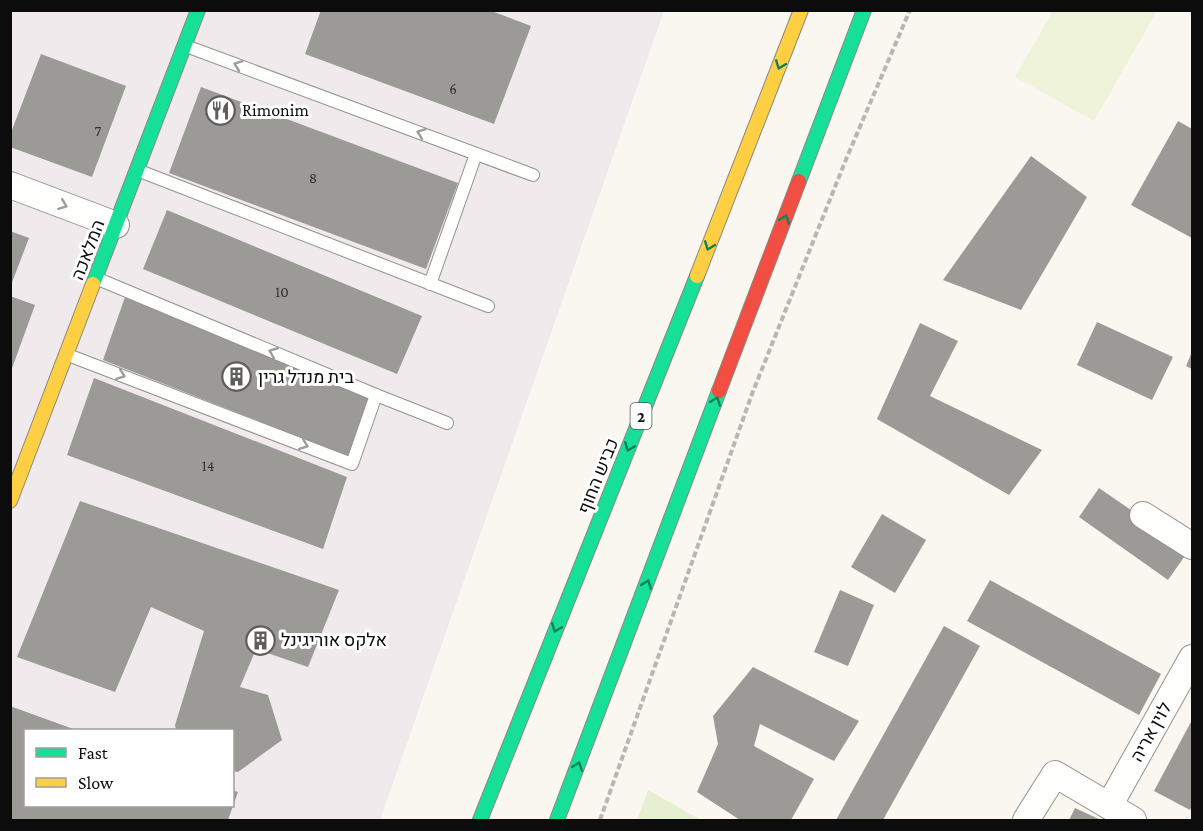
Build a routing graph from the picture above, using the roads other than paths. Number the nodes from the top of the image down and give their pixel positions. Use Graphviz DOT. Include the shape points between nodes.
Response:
graph roads {
  1 [pos="198,10"];
  2 [pos="801,10"];
  3 [pos="864,10"];
  4 [pos="184,45"];
  5 [pos="476,154"];
  6 [pos="137,170"];
  7 [pos="533,175"];
  8 [pos="10,185"];
  9 [pos="116,225"];
  10 [pos="96,279"];
  11 [pos="430,284"];
  12 [pos="488,306"];
  13 [pos="67,354"];
  14 [pos="376,394"];
  15 [pos="447,423"];
  16 [pos="10,501"];
  17 [pos="1143,515"];
  18 [pos="1192,546"];
  19 [pos="1192,658"];
  20 [pos="1109,806"];
  21 [pos="480,820"];
  22 [pos="557,820"];
  23 [pos="1026,820"];
  24 [pos="1133,820"];
  1 -- 4 [label="main road, המלאכה"];
  2 -- 21 [label="main road, כביש החוף / 2, one-way"];
  22 -- 3 [label="main road, one-way"];
  5 -- 4 [label="lane, one-way"];
  4 -- 6 [label="main road, המלאכה"];
  5 -- 7 [label="lane"];
  5 -- 11 [label="lane"];
  6 -- 9 [label="main road, המלאכה"];
  6 -- 11 [label="lane"];
  8 -- 9 [label="street, one-way"];
  9 -- 10 [label="main road, המלאכה"];
  10 -- 13 [label="main road, המלאכה"];
  14 -- 10 [label="lane, one-way"];
  11 -- 12 [label="lane"];
  13 -- 14 [label="lane, one-way" via="352,464"];
  13 -- 16 [label="main road, המלאכה"];
  14 -- 15 [label="lane"];
  17 -- 18 [label="street"];
  19 -- 20 [label="street, לוין אריה"];
  20 -- 23 [label="street" via="1054,774"];
  20 -- 24 [label="street"];
}
